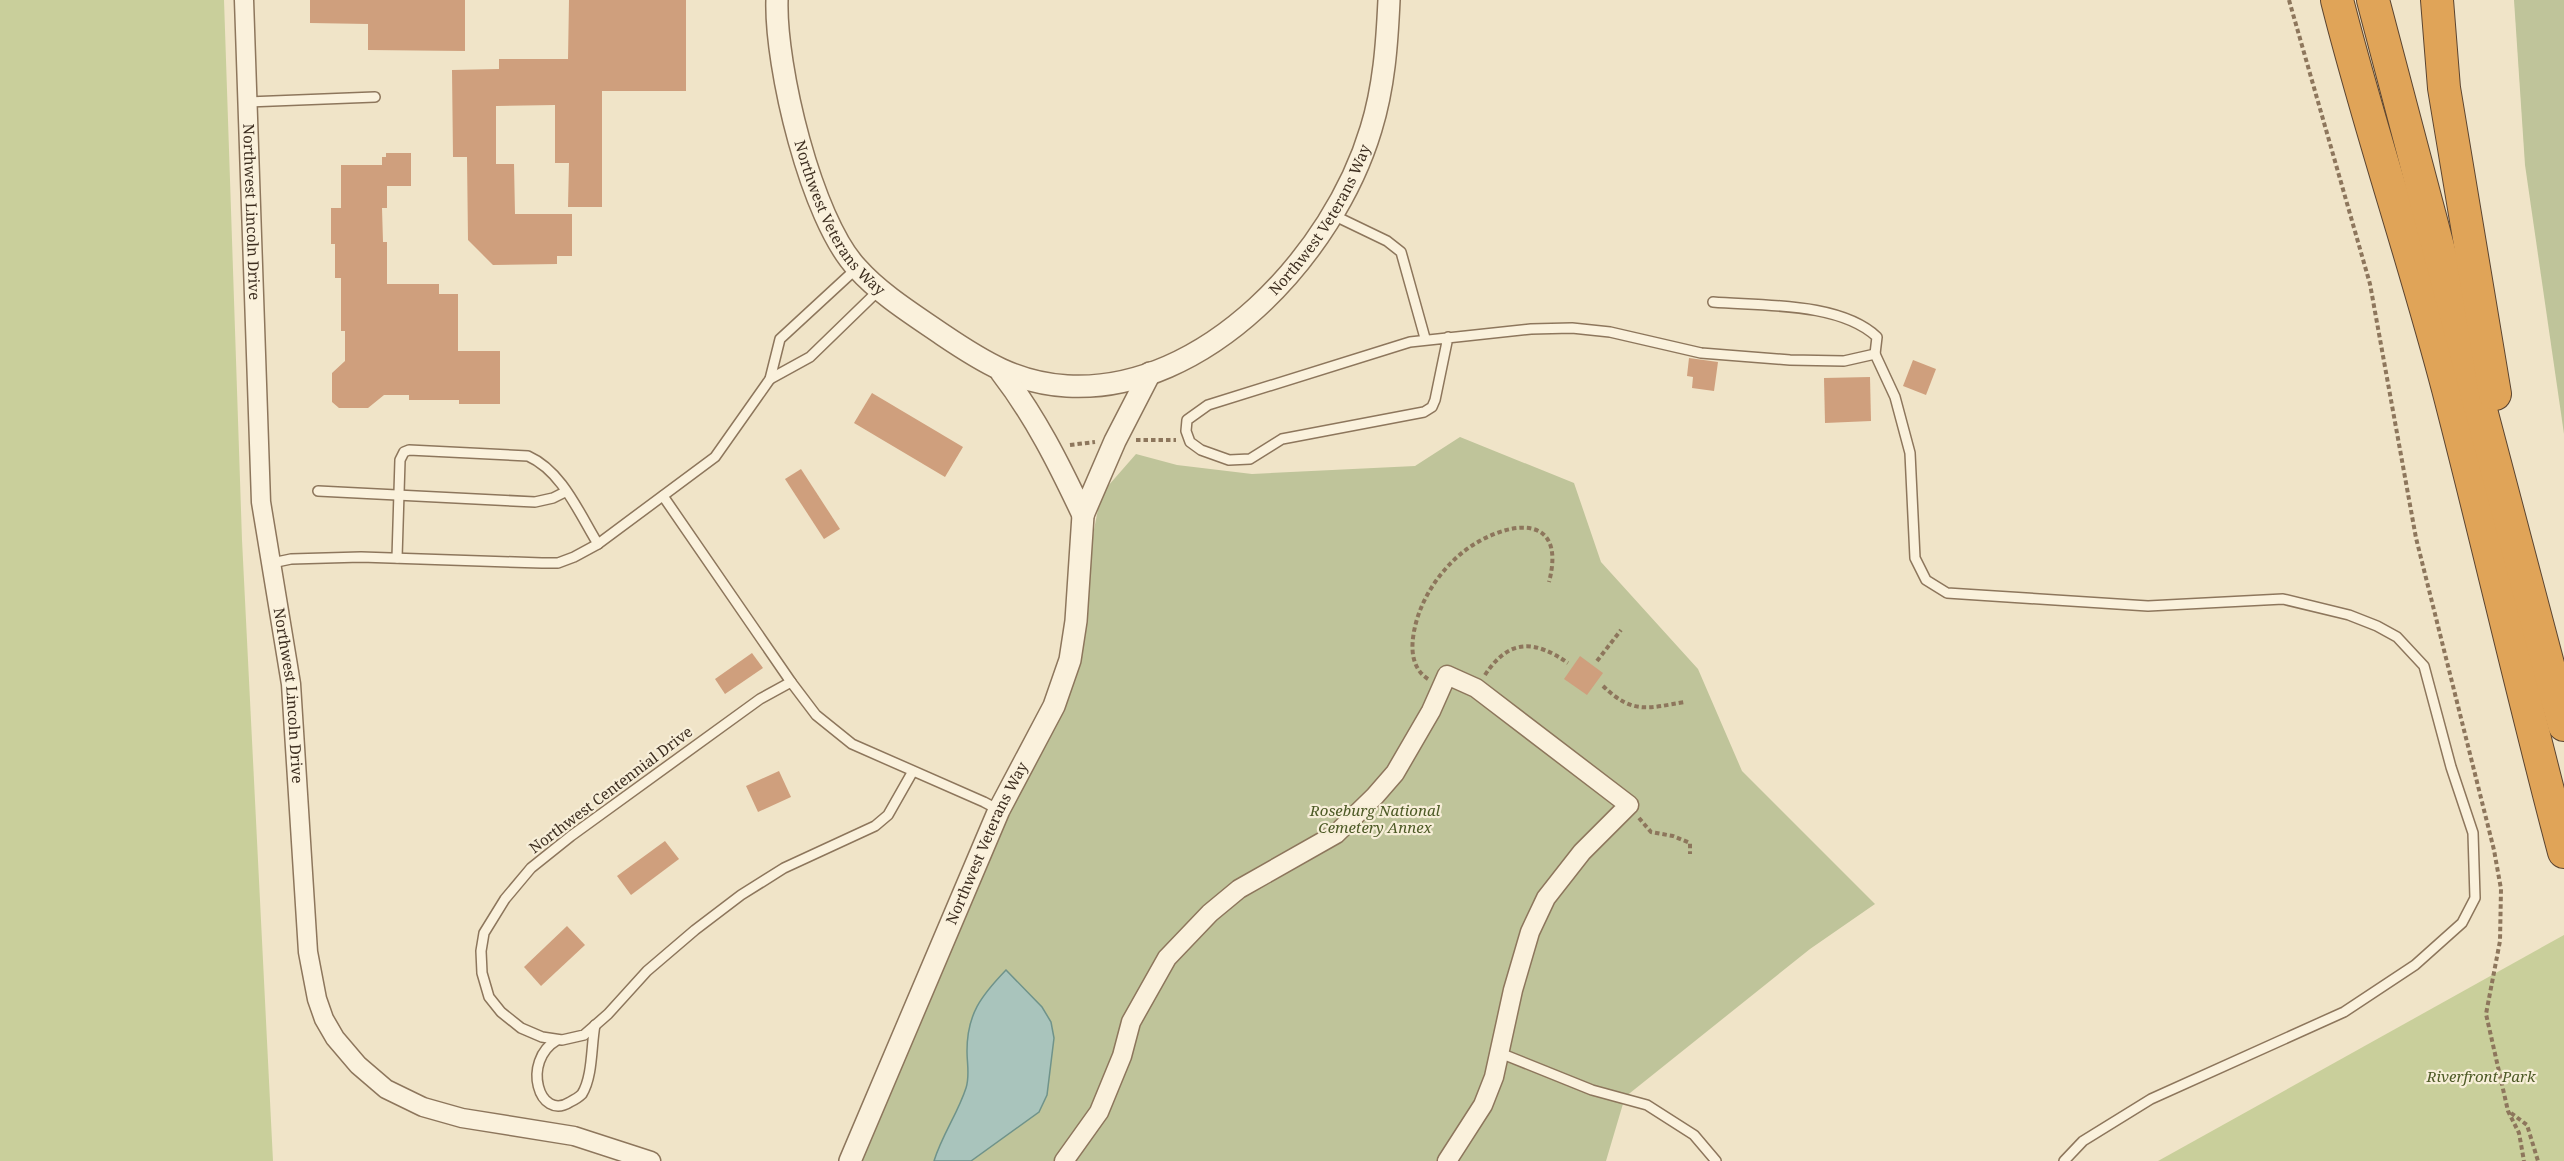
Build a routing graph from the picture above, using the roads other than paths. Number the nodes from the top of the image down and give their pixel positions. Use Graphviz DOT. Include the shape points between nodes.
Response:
graph roads {
  1 [pos="244,0"];
  2 [pos="777,0"];
  3 [pos="1389,0"];
  4 [pos="2337,0"];
  5 [pos="2373,0"];
  6 [pos="2437,0"];
  7 [pos="375,97"];
  8 [pos="247,102"];
  9 [pos="1334,215"];
  10 [pos="856,268"];
  11 [pos="881,288"];
  12 [pos="1713,302"];
  13 [pos="1448,337"];
  14 [pos="1425,338"];
  15 [pos="1875,354"];
  16 [pos="1001,372"];
  17 [pos="1150,373"];
  18 [pos="770,379"];
  19 [pos="318,491"];
  20 [pos="565,492"];
  21 [pos="399,495"];
  22 [pos="663,496"];
  23 [pos="1083,515"];
  24 [pos="598,544"];
  25 [pos="397,558"];
  26 [pos="272,563"];
  27 [pos="791,682"];
  28 [pos="2564,723"];
  29 [pos="913,771"];
  30 [pos="999,810"];
  31 [pos="2564,852"];
  32 [pos="595,1025"];
  33 [pos="557,1040"];
  34 [pos="1500,1053"];
  35 [pos="646,1160"];
  36 [pos="850,1161"];
  37 [pos="1064,1161"];
  38 [pos="1447,1161"];
  39 [pos="1716,1161"];
  40 [pos="2064,1161"];
  1 -- 8 [label="street, Northwest Lincoln Drive"];
  2 -- 10 [label="street, Northwest Veterans Way" via="790,103 802,148 833,233"];
  3 -- 9 [label="street, Northwest Veterans Way" via="1381,89 1371,131"];
  4 -- 31 [label="highway" via="2361,96 2447,388"];
  5 -- 28 [label="highway"];
  6 -- 28 [label="highway" via="2444,88 2494,387"];
  7 -- 8 [label="lane"];
  8 -- 26 [label="street, Northwest Lincoln Drive" via="261,502"];
  9 -- 14 [label="lane" via="1401,252"];
  9 -- 17 [label="street, Northwest Veterans Way" via="1273,291 1226,333 1184,361"];
  10 -- 11 [label="street, Northwest Veterans Way"];
  10 -- 18 [label="lane" via="780,339"];
  11 -- 16 [label="street, Northwest Veterans Way" via="927,324"];
  11 -- 18 [label="lane" via="810,357"];
  12 -- 15 [label="lane" via="1837,314 1865,326 1877,337"];
  13 -- 14 [label="lane"];
  13 -- 14 [label="lane" via="1432,407 1424,412 1282,439 1250,459 1214,456 1189,440 1187,420 1208,405"];
  13 -- 15 [label="lane" via="1572,328 1610,332 1701,353 1844,361"];
  15 -- 40 [label="lane" via="1895,397 1910,453 1916,558 1926,580 1947,593 2148,606 2283,599 2377,626 2397,637 2424,666 2473,833 2475,898 2462,923 2424,959 2344,1012 2151,1099 2082,1141"];
  16 -- 17 [label="street, Northwest Veterans Way" via="1068,386 1105,384"];
  16 -- 23 [label="street, Northwest Veterans Way" via="1027,405"];
  17 -- 23 [label="street, Northwest Veterans Way"];
  18 -- 22 [label="lane" via="715,457"];
  19 -- 21 [label="lane"];
  20 -- 21 [label="lane" via="534,502"];
  20 -- 21 [label="lane" via="555,475 528,456 415,450 401,456"];
  20 -- 24 [label="lane"];
  21 -- 25 [label="lane"];
  22 -- 24 [label="lane"];
  22 -- 27 [label="lane"];
  23 -- 30 [label="street, Northwest Veterans Way" via="1070,660 1054,706"];
  24 -- 25 [label="lane" via="558,563"];
  25 -- 26 [label="lane" via="324,557"];
  26 -- 35 [label="street, Northwest Lincoln Drive" via="291,684 311,976 324,1019 335,1038 386,1089 423,1107 462,1118 574,1136"];
  27 -- 29 [label="lane" via="816,715 852,744"];
  27 -- 33 [label="lane, Northwest Centennial Drive" via="760,699 571,836 531,868 505,899 484,933 481,951 489,997 521,1028"];
  29 -- 30 [label="lane"];
  29 -- 32 [label="lane" via="888,815 875,826 784,868 741,896 647,971"];
  30 -- 36 [label="street, Northwest Veterans Way"];
  32 -- 33 [label="lane" via="584,1035"];
  32 -- 33 [label="lane" via="588,1076 581,1095 566,1104 552,1104 541,1095 537,1083 541,1054"];
  34 -- 37 [label="street" via="1530,932 1546,898 1582,852 1629,805 1476,688 1447,675 1395,773 1376,796 1336,834 1239,889 1167,958 1131,1022 1122,1056 1098,1112"];
  34 -- 38 [label="street" via="1483,1105"];
  34 -- 39 [label="lane" via="1592,1090 1647,1105 1694,1135"];
}
